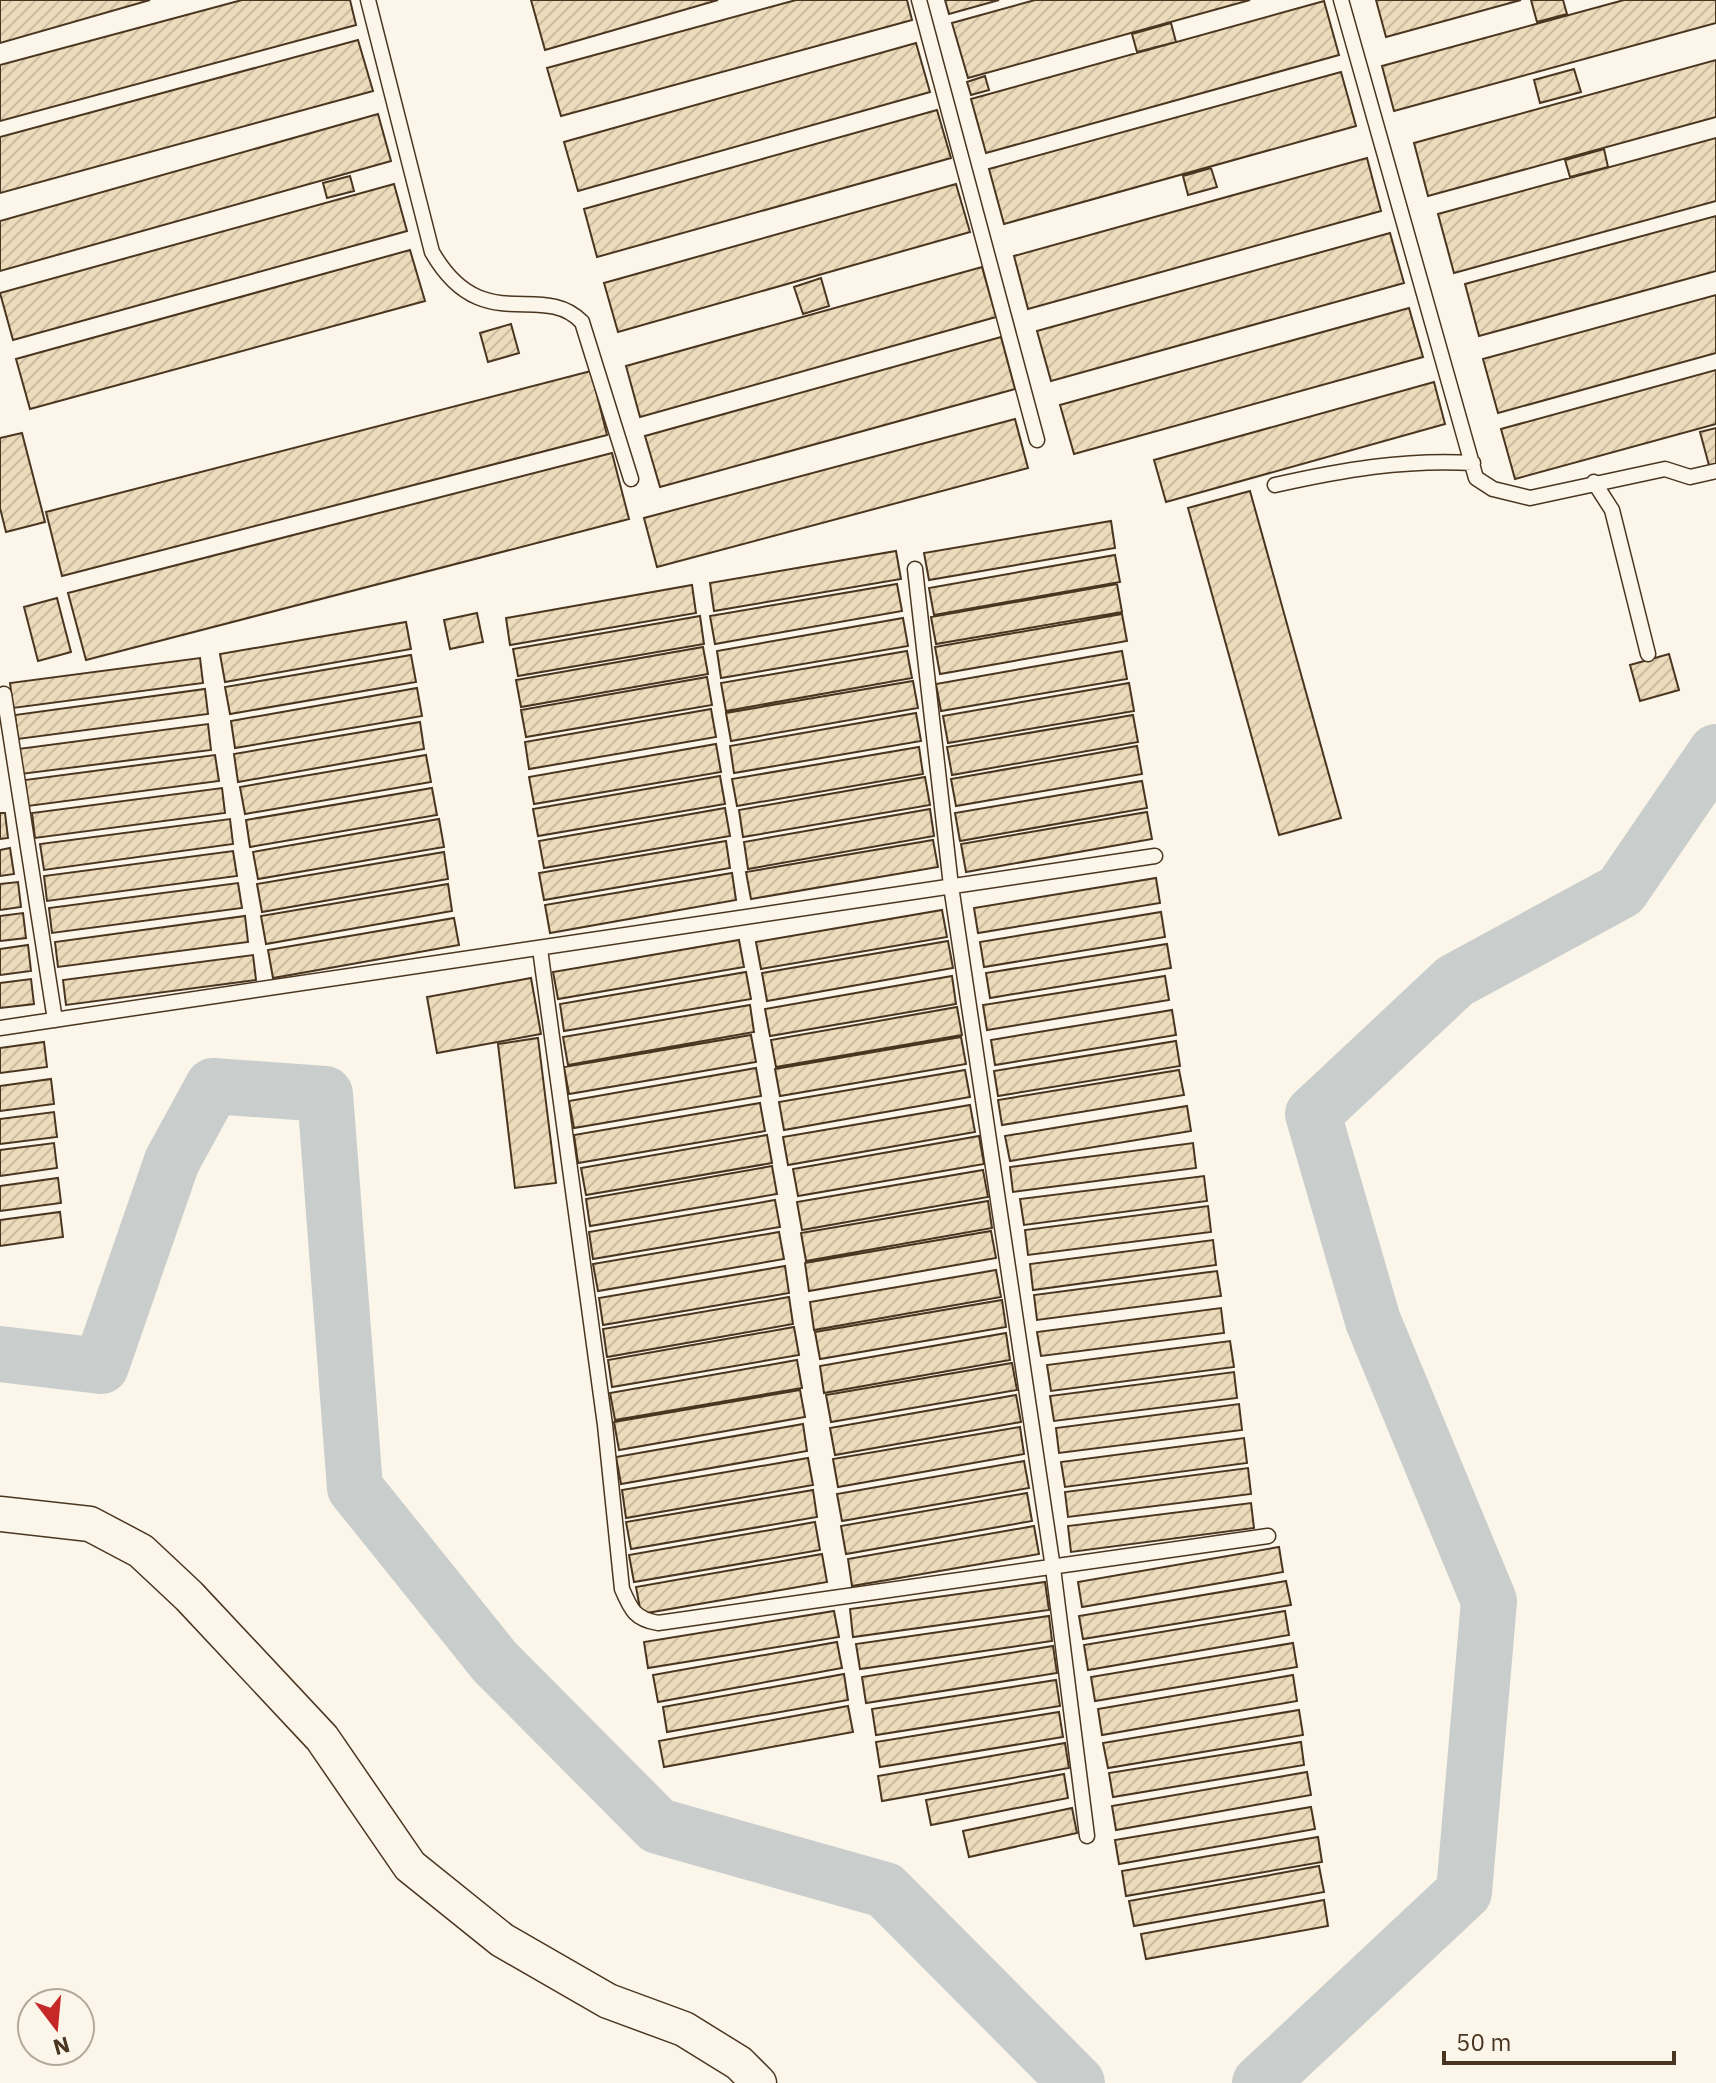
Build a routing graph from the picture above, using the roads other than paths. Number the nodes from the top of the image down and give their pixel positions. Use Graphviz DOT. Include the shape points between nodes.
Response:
graph roads {
  1 [pos="368,0"];
  2 [pos="919,0"];
  3 [pos="1341,0"];
  4 [pos="1037,440"];
  5 [pos="1473,463"];
  6 [pos="1716,471"];
  7 [pos="631,479"];
  8 [pos="1594,482"];
  9 [pos="1275,485"];
  10 [pos="915,569"];
  11 [pos="1648,654"];
  12 [pos="4,694"];
  13 [pos="1155,856"];
  14 [pos="951,886"];
  15 [pos="540,949"];
  16 [pos="55,1020"];
  17 [pos="0,1028"];
  18 [pos="0,1514"];
  19 [pos="1268,1536"];
  20 [pos="1053,1568"];
  21 [pos="1087,1836"];
  22 [pos="759,2083"];
  1 -- 7 [label="lane" via="432,252 461,291 492,303 566,311 582,322"];
  2 -- 4 [label="lane"];
  3 -- 5 [label="lane"];
  5 -- 8 [label="lane" via="1476,478 1493,489 1530,498"];
  5 -- 9 [label="lane" via="1361,465"];
  6 -- 8 [label="lane" via="1690,477 1665,469"];
  8 -- 11 [label="lane" via="1612,510"];
  10 -- 14 [label="lane"];
  12 -- 16 [label="lane"];
  13 -- 14 [label="lane"];
  14 -- 15 [label="lane"];
  14 -- 20 [label="lane"];
  15 -- 16 [label="lane"];
  15 -- 20 [label="lane" via="622,1589 631,1611 641,1620 658,1623"];
  16 -- 17 [label="lane"];
  18 -- 22 [label="street" via="90,1524 141,1551 322,1738 410,1866 502,1940 608,2001 684,2029 739,2063"];
  19 -- 20 [label="lane"];
  20 -- 21 [label="lane"];
}
